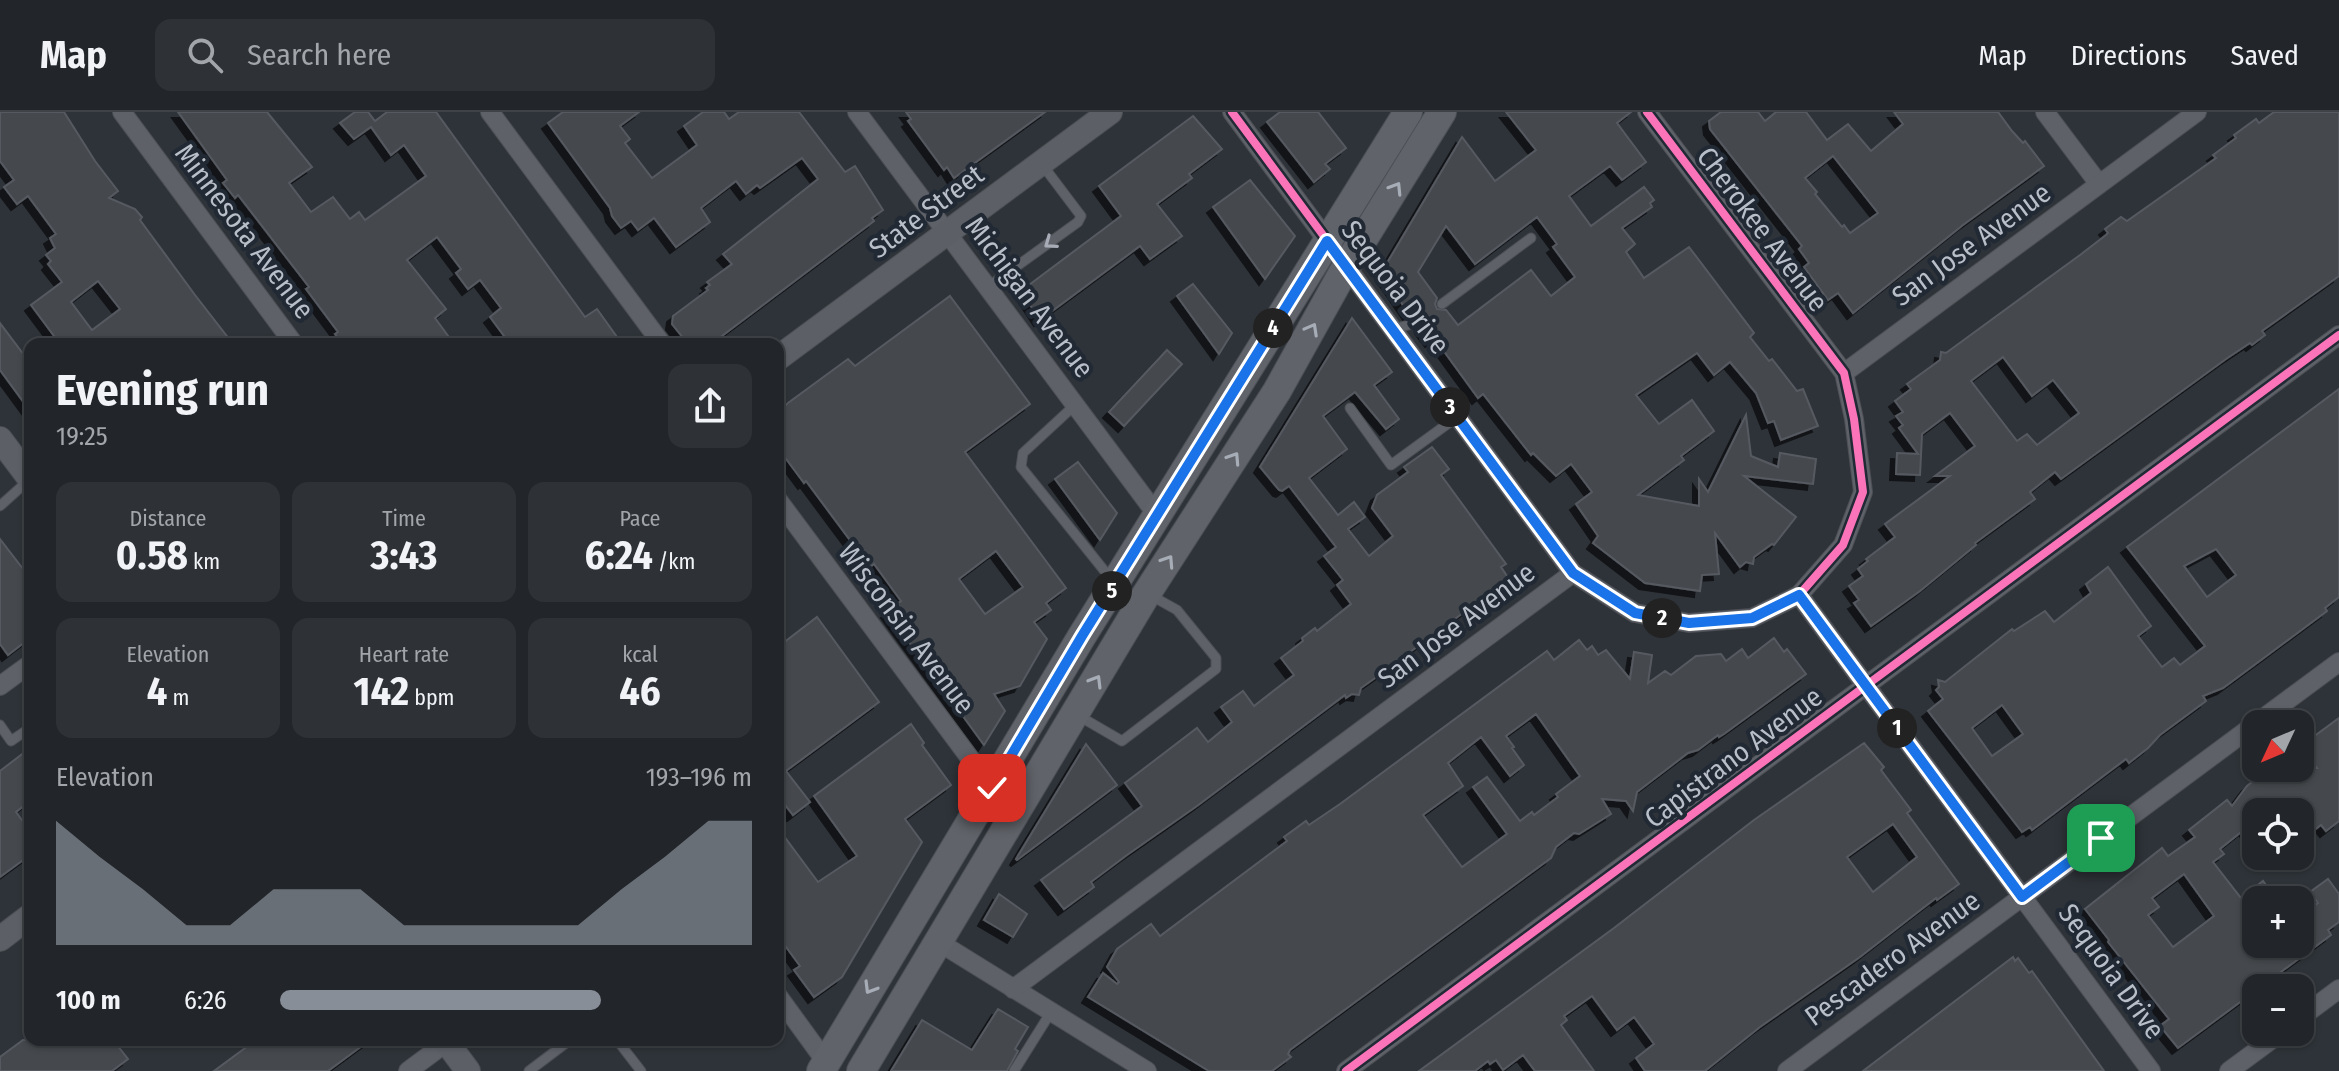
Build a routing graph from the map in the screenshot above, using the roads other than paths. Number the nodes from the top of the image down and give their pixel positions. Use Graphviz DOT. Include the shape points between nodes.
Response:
graph roads {
  1 [pos="122,112"];
  2 [pos="490,112"];
  3 [pos="857,112"];
  4 [pos="1110,112"];
  5 [pos="1232,112"];
  6 [pos="1408,112"];
  7 [pos="1442,112"];
  8 [pos="1647,112"];
  9 [pos="2045,112"];
  10 [pos="2197,112"];
  11 [pos="1041,163"];
  12 [pos="2099,184"];
  13 [pos="947,233"];
  14 [pos="1531,238"];
  15 [pos="1327,241"];
  16 [pos="1346,267"];
  17 [pos="988,288"];
  18 [pos="1442,304"];
  19 [pos="1416,323"];
  20 [pos="1393,329"];
  21 [pos="2339,335"];
  22 [pos="290,338"];
  23 [pos="658,338"];
  24 [pos="784,354"];
  25 [pos="1844,373"];
  26 [pos="1075,405"];
  27 [pos="1350,408"];
  28 [pos="1457,417"];
  29 [pos="0,439"];
  30 [pos="24,467"];
  31 [pos="24,477"];
  32 [pos="0,506"];
  33 [pos="784,508"];
  34 [pos="1157,515"];
  35 [pos="1573,573"];
  36 [pos="1116,584"];
  37 [pos="1147,593"];
  38 [pos="1799,595"];
  39 [pos="2339,662"];
  40 [pos="24,668"];
  41 [pos="0,686"];
  42 [pos="1866,686"];
  43 [pos="1076,715"];
  44 [pos="0,725"];
  45 [pos="24,732"];
  46 [pos="992,788"];
  47 [pos="2022,897"];
  48 [pos="962,898"];
  49 [pos="24,921"];
  50 [pos="0,939"];
  51 [pos="937,941"];
  52 [pos="1013,989"];
  53 [pos="2339,989"];
  54 [pos="784,1005"];
  55 [pos="2314,1008"];
  56 [pos="1051,1012"];
  57 [pos="440,1046"];
  58 [pos="450,1046"];
  59 [pos="562,1046"];
  60 [pos="622,1046"];
  61 [pos="2263,1046"];
  62 [pos="824,1066"];
  63 [pos="408,1071"];
  64 [pos="468,1071"];
  65 [pos="529,1071"];
  66 [pos="641,1071"];
  67 [pos="861,1071"];
  68 [pos="1014,1071"];
  69 [pos="1147,1071"];
  70 [pos="1346,1071"];
  71 [pos="1787,1071"];
  72 [pos="2151,1071"];
  73 [pos="2229,1071"];
  1 -- 22 [label="street, Minnesota Avenue"];
  2 -- 23 [label="street"];
  3 -- 13 [label="street, Michigan Avenue"];
  4 -- 11 [label="main road, State Street"];
  5 -- 15 [label="street, Sequoia Drive"];
  6 -- 15 [label="main road"];
  16 -- 7 [label="main road, one-way"];
  8 -- 25 [label="street, Cherokee Avenue"];
  9 -- 12 [label="street"];
  10 -- 12 [label="street, San Jose Avenue"];
  11 -- 13 [label="main road, State Street"];
  11 -- 17 [label="lane, one-way" via="1081,216"];
  12 -- 25 [label="street, San Jose Avenue"];
  13 -- 17 [label="street, Michigan Avenue"];
  13 -- 24 [label="main road, State Street"];
  14 -- 18 [label="lane"];
  15 -- 16 [label="street, Sequoia Drive"];
  15 -- 34 [label="main road"];
  16 -- 20 [label="street, Sequoia Drive"];
  37 -- 16 [label="main road, one-way" via="1277,391"];
  17 -- 26 [label="street, Michigan Avenue"];
  19 -- 20 [label="lane"];
  20 -- 28 [label="street, Sequoia Drive"];
  21 -- 42 [label="street, Capistrano Avenue"];
  25 -- 38 [label="street, San Jose Avenue" via="1863,492 1843,545"];
  26 -- 34 [label="street, Michigan Avenue"];
  26 -- 36 [label="lane" via="1023,453 1021,467"];
  27 -- 28 [label="lane" via="1391,465"];
  28 -- 35 [label="street, Sequoia Drive"];
  29 -- 30 [label="main road"];
  31 -- 32 [label="lane"];
  33 -- 46 [label="street, Wisconsin Avenue"];
  34 -- 36 [label="main road"];
  35 -- 38 [label="street, San Jose Avenue" via="1635,613 1689,623 1752,618"];
  35 -- 52 [label="street, San Jose Avenue"];
  36 -- 46 [label="main road"];
  43 -- 37 [label="main road, one-way"];
  37 -- 43 [label="lane" via="1177,610 1216,658 1216,669 1122,741"];
  38 -- 42 [label="street, Sequoia Drive"];
  39 -- 47 [label="street, Pescadero Avenue"];
  40 -- 41 [label="street"];
  42 -- 47 [label="street, Sequoia Drive"];
  42 -- 70 [label="street, Capistrano Avenue"];
  43 -- 48 [label="main road"];
  44 -- 45 [label="lane" via="11,741"];
  46 -- 48 [label="main road" via="997,810 958,877"];
  46 -- 62 [label="main road, one-way"];
  47 -- 71 [label="street, Pescadero Avenue"];
  47 -- 72 [label="street, Sequoia Drive"];
  48 -- 51 [label="main road"];
  49 -- 50 [label="main road"];
  51 -- 52 [label="street"];
  51 -- 67 [label="main road"];
  52 -- 56 [label="street"];
  53 -- 55 [label="street"];
  54 -- 62 [label="street"];
  56 -- 68 [label="lane"];
  56 -- 69 [label="street"];
  57 -- 63 [label="street"];
  58 -- 64 [label="main road"];
  59 -- 65 [label="lane"];
  60 -- 66 [label="lane"];
  61 -- 73 [label="street"];
}
